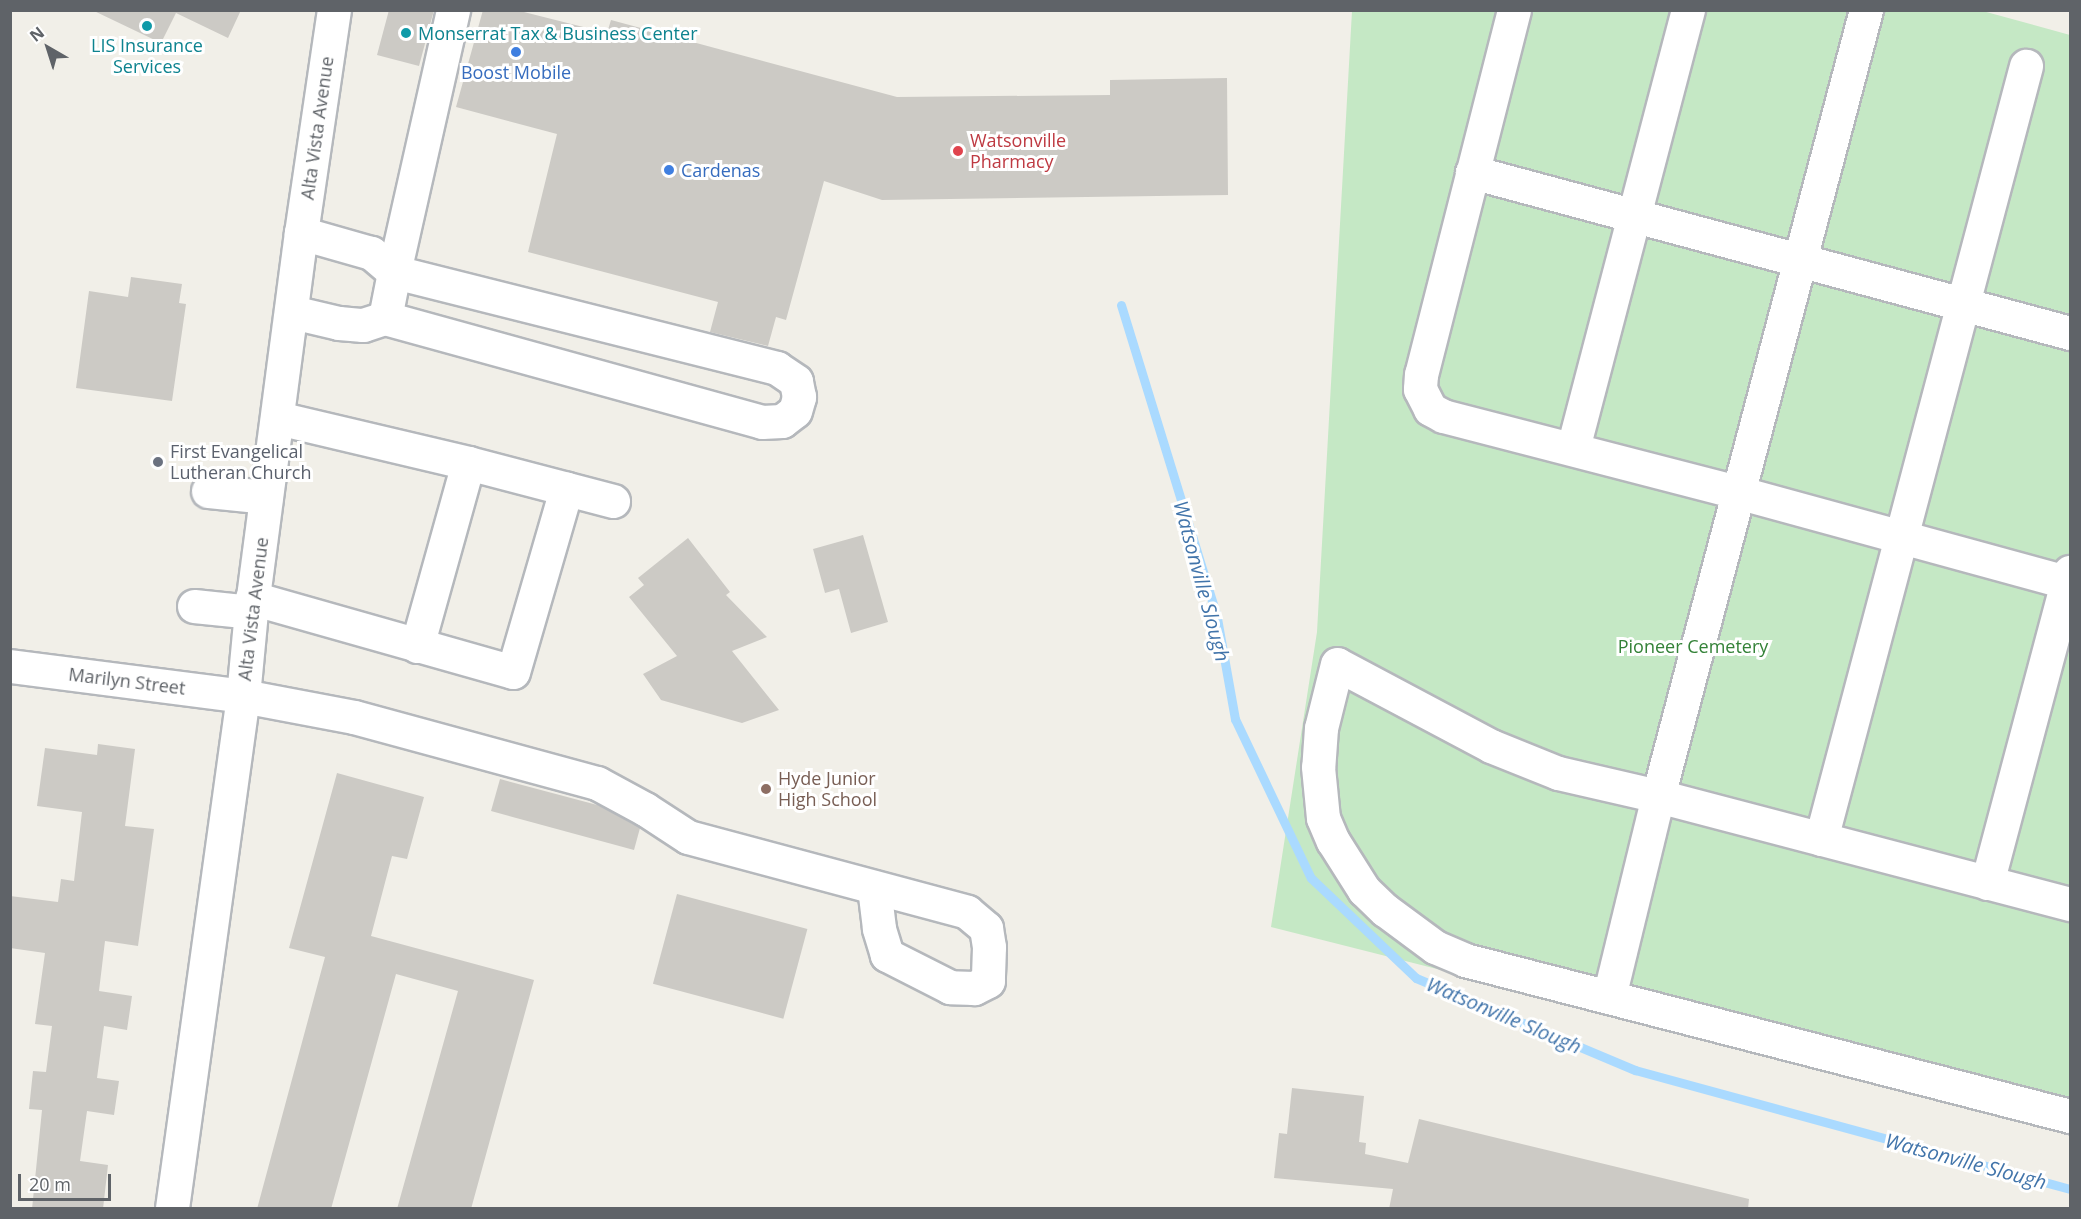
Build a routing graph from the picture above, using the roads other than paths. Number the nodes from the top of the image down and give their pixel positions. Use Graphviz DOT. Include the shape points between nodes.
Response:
graph roads {
  1 [pos="334,10"];
  2 [pos="453,10"];
  3 [pos="1514,10"];
  4 [pos="1688,10"];
  5 [pos="1866,10"];
  6 [pos="2026,66"];
  7 [pos="1472,172"];
  8 [pos="1635,218"];
  9 [pos="301,233"];
  10 [pos="1799,259"];
  11 [pos="393,272"];
  12 [pos="1962,304"];
  13 [pos="292,312"];
  14 [pos="385,318"];
  15 [pos="2070,333"];
  16 [pos="278,418"];
  17 [pos="1573,448"];
  18 [pos="468,463"];
  19 [pos="567,489"];
  20 [pos="208,491"];
  21 [pos="1737,492"];
  22 [pos="266,497"];
  23 [pos="613,501"];
  24 [pos="1903,537"];
  25 [pos="2070,579"];
  26 [pos="252,605"];
  27 [pos="194,606"];
  28 [pos="417,646"];
  29 [pos="10,666"];
  30 [pos="243,696"];
  31 [pos="1658,796"];
  32 [pos="1821,839"];
  33 [pos="1987,883"];
  34 [pos="874,887"];
  35 [pos="2070,904"];
  36 [pos="1609,997"];
  37 [pos="2070,1116"];
  38 [pos="172,1209"];
  1 -- 9 [label="street, Alta Vista Avenue"];
  2 -- 11 [label="street"];
  3 -- 7 [label="street"];
  4 -- 8 [label="street"];
  5 -- 10 [label="street"];
  6 -- 12 [label="street"];
  7 -- 8 [label="street"];
  7 -- 17 [label="street" via="1421,374 1423,399 1443,416"];
  8 -- 10 [label="street"];
  8 -- 17 [label="street"];
  9 -- 11 [label="street" via="371,253"];
  9 -- 13 [label="street, Alta Vista Avenue"];
  10 -- 12 [label="street"];
  10 -- 21 [label="street"];
  11 -- 14 [label="street"];
  11 -- 14 [label="street" via="777,368 796,381 799,397 795,411 782,421 762,422"];
  12 -- 15 [label="street"];
  12 -- 24 [label="street"];
  13 -- 14 [label="street" via="339,323 363,324"];
  13 -- 16 [label="street, Alta Vista Avenue"];
  16 -- 18 [label="street"];
  16 -- 22 [label="street, Alta Vista Avenue"];
  17 -- 21 [label="street"];
  18 -- 19 [label="street"];
  18 -- 28 [label="street"];
  19 -- 23 [label="street"];
  19 -- 28 [label="street" via="513,672"];
  20 -- 22 [label="street"];
  21 -- 24 [label="street"];
  21 -- 31 [label="street"];
  22 -- 26 [label="street, Alta Vista Avenue"];
  24 -- 25 [label="street"];
  24 -- 32 [label="street"];
  25 -- 33 [label="street"];
  26 -- 27 [label="street"];
  26 -- 28 [label="street"];
  26 -- 30 [label="street, Alta Vista Avenue"];
  29 -- 30 [label="street, Marilyn Street"];
  30 -- 34 [label="street, Marilyn Street" via="354,717 597,783 688,837"];
  30 -- 38 [label="street, Alta Vista Avenue"];
  31 -- 32 [label="street"];
  31 -- 36 [label="street"];
  31 -- 36 [label="street" via="1520,760 1337,664 1322,728 1319,795 1333,841 1364,890 1427,942 1465,960"];
  32 -- 33 [label="street"];
  33 -- 35 [label="street"];
  36 -- 37 [label="street"];
}
